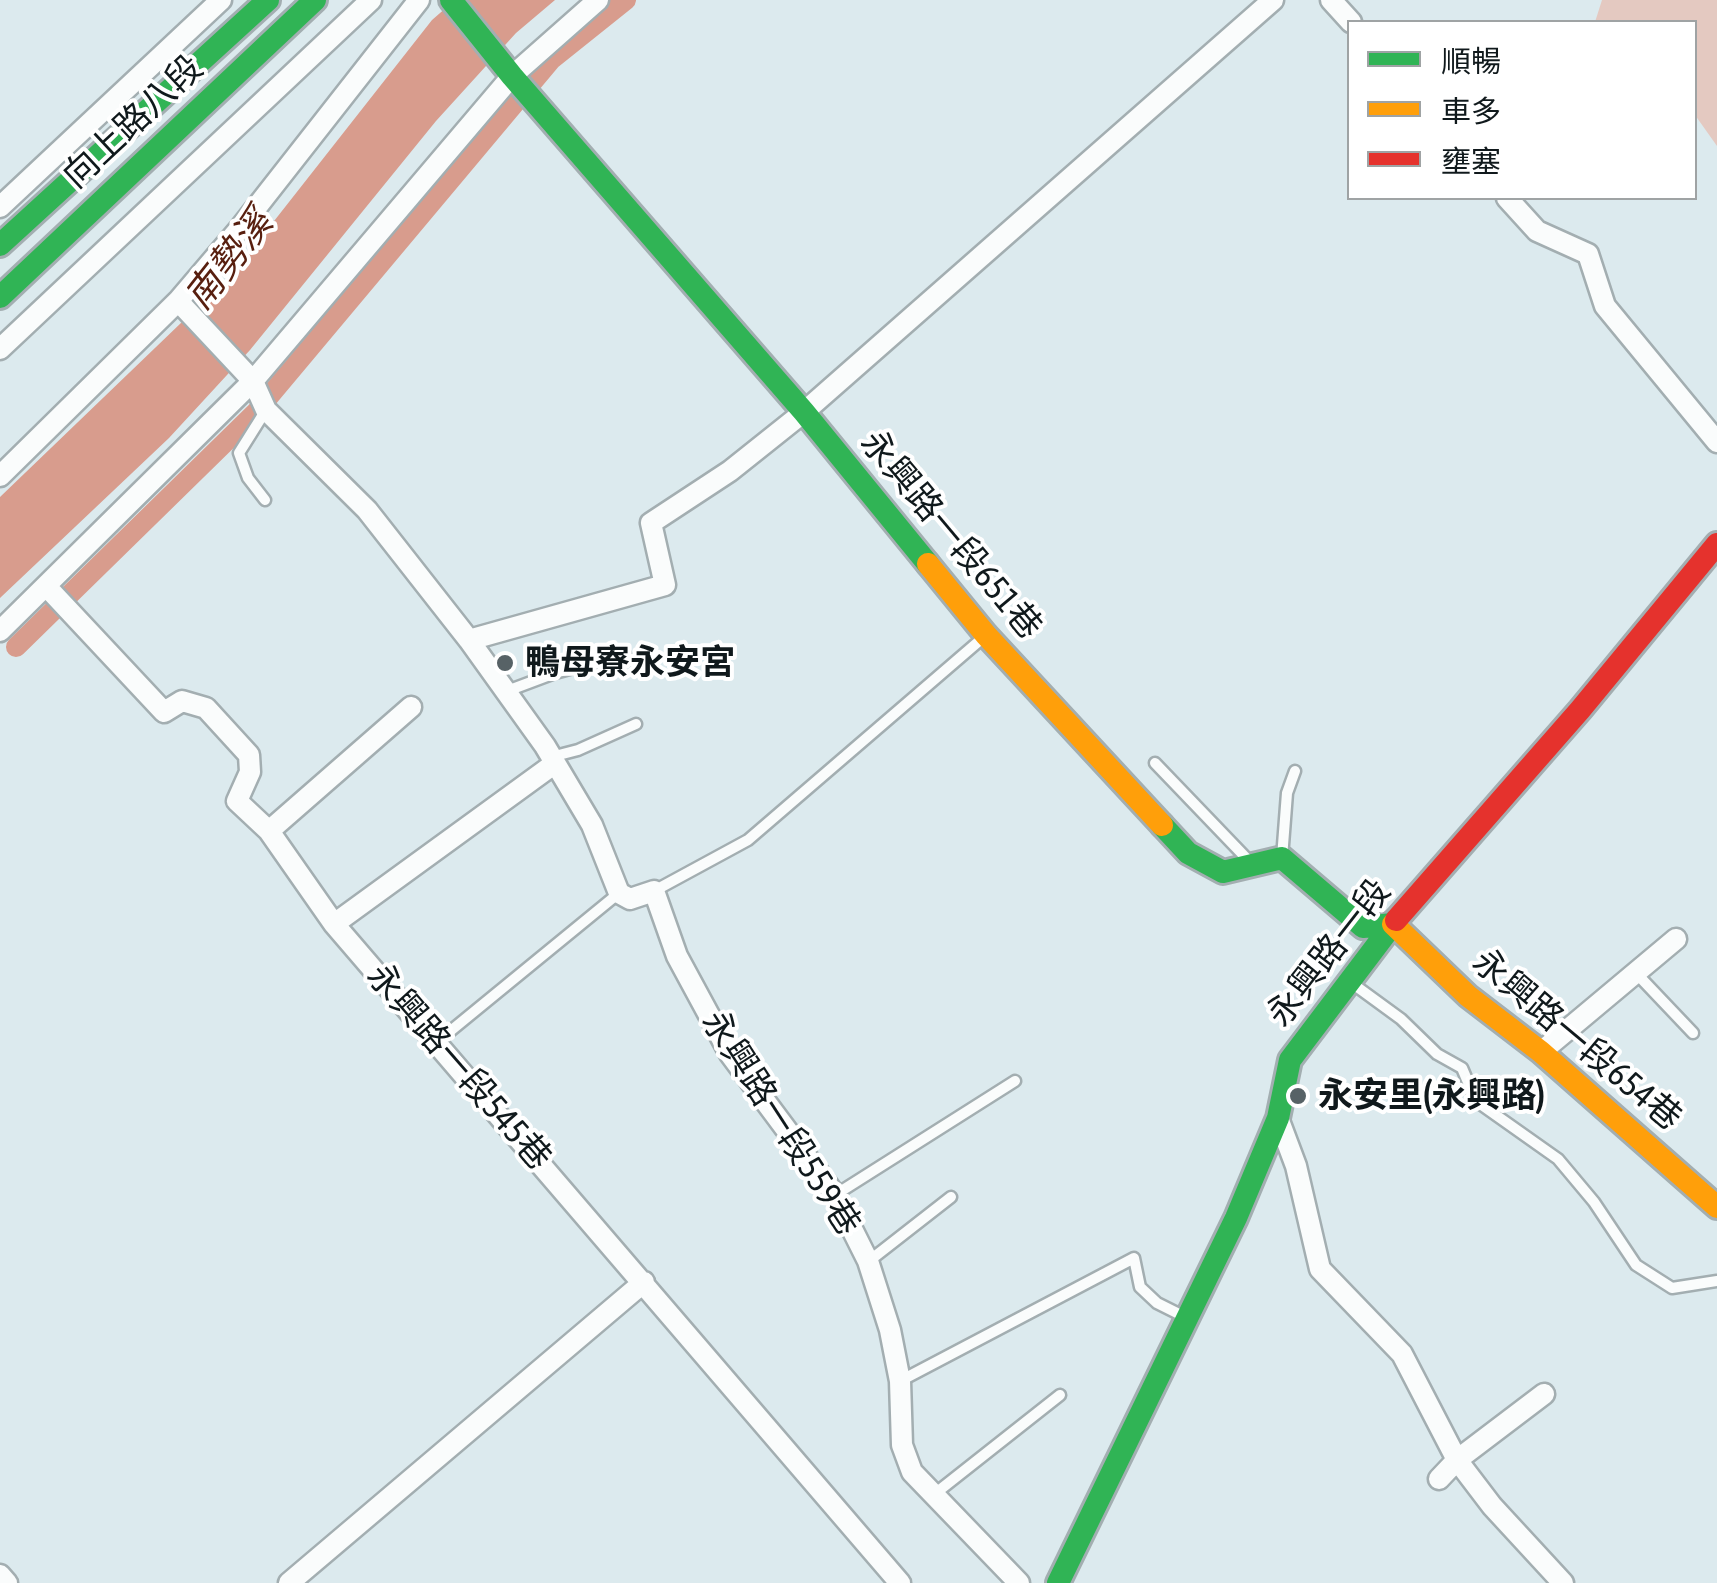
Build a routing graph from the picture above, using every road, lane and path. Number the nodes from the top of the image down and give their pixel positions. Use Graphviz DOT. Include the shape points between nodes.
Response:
graph roads {
  1 [pos="221,0"];
  2 [pos="268,0"];
  3 [pos="315,0"];
  4 [pos="370,0"];
  5 [pos="419,0"];
  6 [pos="450,0"];
  7 [pos="598,0"];
  8 [pos="1273,0"];
  9 [pos="1330,0"];
  10 [pos="1349,20"];
  11 [pos="512,76"];
  12 [pos="1509,200"];
  13 [pos="0,207"];
  14 [pos="0,245"];
  15 [pos="0,297"];
  16 [pos="183,306"];
  17 [pos="0,348"];
  18 [pos="248,375"];
  19 [pos="266,410"];
  20 [pos="804,412"];
  21 [pos="1717,442"];
  22 [pos="0,476"];
  23 [pos="265,500"];
  24 [pos="1717,544"];
  25 [pos="46,586"];
  26 [pos="0,631"];
  27 [pos="986,635"];
  28 [pos="469,640"];
  29 [pos="626,654"];
  30 [pos="507,691"];
  31 [pos="411,707"];
  32 [pos="636,724"];
  33 [pos="552,761"];
  34 [pos="1156,762"];
  35 [pos="1295,771"];
  36 [pos="269,831"];
  37 [pos="1282,858"];
  38 [pos="1253,864"];
  39 [pos="654,891"];
  40 [pos="619,893"];
  41 [pos="334,924"];
  42 [pos="1393,924"];
  43 [pos="1676,939"];
  44 [pos="1636,972"];
  45 [pos="1348,981"];
  46 [pos="1693,1033"];
  47 [pos="436,1042"];
  48 [pos="1541,1052"];
  49 [pos="1015,1081"];
  50 [pos="1278,1118"];
  51 [pos="835,1195"];
  52 [pos="951,1197"];
  53 [pos="1717,1207"];
  54 [pos="868,1261"];
  55 [pos="1717,1281"];
  56 [pos="644,1282"];
  57 [pos="1188,1318"];
  58 [pos="900,1382"];
  59 [pos="1060,1394"];
  60 [pos="1544,1394"];
  61 [pos="1457,1460"];
  62 [pos="1439,1479"];
  63 [pos="932,1496"];
  64 [pos="0,1575"];
  65 [pos="7,1583"];
  66 [pos="289,1583"];
  67 [pos="900,1583"];
  68 [pos="1019,1583"];
  69 [pos="1058,1583"];
  70 [pos="1563,1583"];
  1 -- 13 [label="street"];
  2 -- 14 [label="street, 向上路八段"];
  3 -- 15 [label="street, 向上路八段"];
  4 -- 17 [label="street"];
  5 -- 16 [label="street"];
  6 -- 11 [label="street, 永興路一段651巷"];
  7 -- 11 [label="street"];
  8 -- 20 [label="street"];
  9 -- 10 [label="street"];
  11 -- 18 [label="street"];
  11 -- 20 [label="street, 永興路一段651巷"];
  12 -- 21 [label="street" via="1537,231 1588,254 1604,306"];
  16 -- 18 [label="street"];
  16 -- 22 [label="street"];
  18 -- 19 [label="street"];
  18 -- 25 [label="street"];
  19 -- 23 [label="lane" via="239,454"];
  19 -- 28 [label="street" via="367,510"];
  20 -- 27 [label="street, 永興路一段651巷"];
  20 -- 28 [label="street" via="651,523 665,585"];
  24 -- 42 [label="street, 永興路一段"];
  25 -- 26 [label="street"];
  25 -- 36 [label="street, 永興路一段545巷" via="164,712 182,701 206,708 249,756 250,772 237,801"];
  27 -- 38 [label="street, 永興路一段651巷" via="1188,853 1223,872"];
  27 -- 39 [label="lane" via="748,840"];
  28 -- 30 [label="street"];
  29 -- 30 [label="lane"];
  30 -- 33 [label="street"];
  31 -- 36 [label="street"];
  32 -- 33 [label="lane"];
  33 -- 40 [label="street" via="592,824"];
  33 -- 41 [label="street"];
  34 -- 38 [label="lane"];
  35 -- 37 [label="lane" via="1286,793"];
  36 -- 41 [label="street, 永興路一段545巷"];
  37 -- 38 [label="street, 永興路一段651巷"];
  37 -- 42 [label="street" via="1364,927"];
  39 -- 40 [label="street" via="630,899"];
  39 -- 51 [label="street, 永興路一段559巷" via="677,956 730,1054"];
  40 -- 47 [label="lane"];
  41 -- 47 [label="street, 永興路一段545巷"];
  42 -- 45 [label="street, 永興路一段"];
  42 -- 48 [label="street, 永興路一段654巷" via="1468,996"];
  43 -- 44 [label="street"];
  44 -- 46 [label="lane"];
  44 -- 48 [label="street"];
  45 -- 50 [label="street, 永興路一段" via="1290,1060"];
  45 -- 55 [label="lane" via="1462,1068 1476,1101 1558,1159 1636,1265 1672,1288"];
  47 -- 56 [label="street, 永興路一段545巷"];
  48 -- 53 [label="street, 永興路一段654巷"];
  49 -- 51 [label="lane"];
  50 -- 57 [label="street, 永興路一段"];
  50 -- 61 [label="street" via="1320,1269 1402,1354"];
  51 -- 54 [label="street, 永興路一段559巷"];
  52 -- 54 [label="lane"];
  54 -- 58 [label="street, 永興路一段559巷"];
  56 -- 66 [label="street"];
  56 -- 67 [label="street, 永興路一段545巷"];
  57 -- 58 [label="lane" via="1140,1286 1134,1258"];
  57 -- 69 [label="street, 永興路一段"];
  58 -- 63 [label="street, 永興路一段559巷" via="902,1445 912,1472"];
  59 -- 63 [label="lane"];
  60 -- 61 [label="street"];
  61 -- 62 [label="street"];
  61 -- 70 [label="street"];
  63 -- 68 [label="street, 永興路一段559巷"];
  64 -- 65 [label="street"];
}
